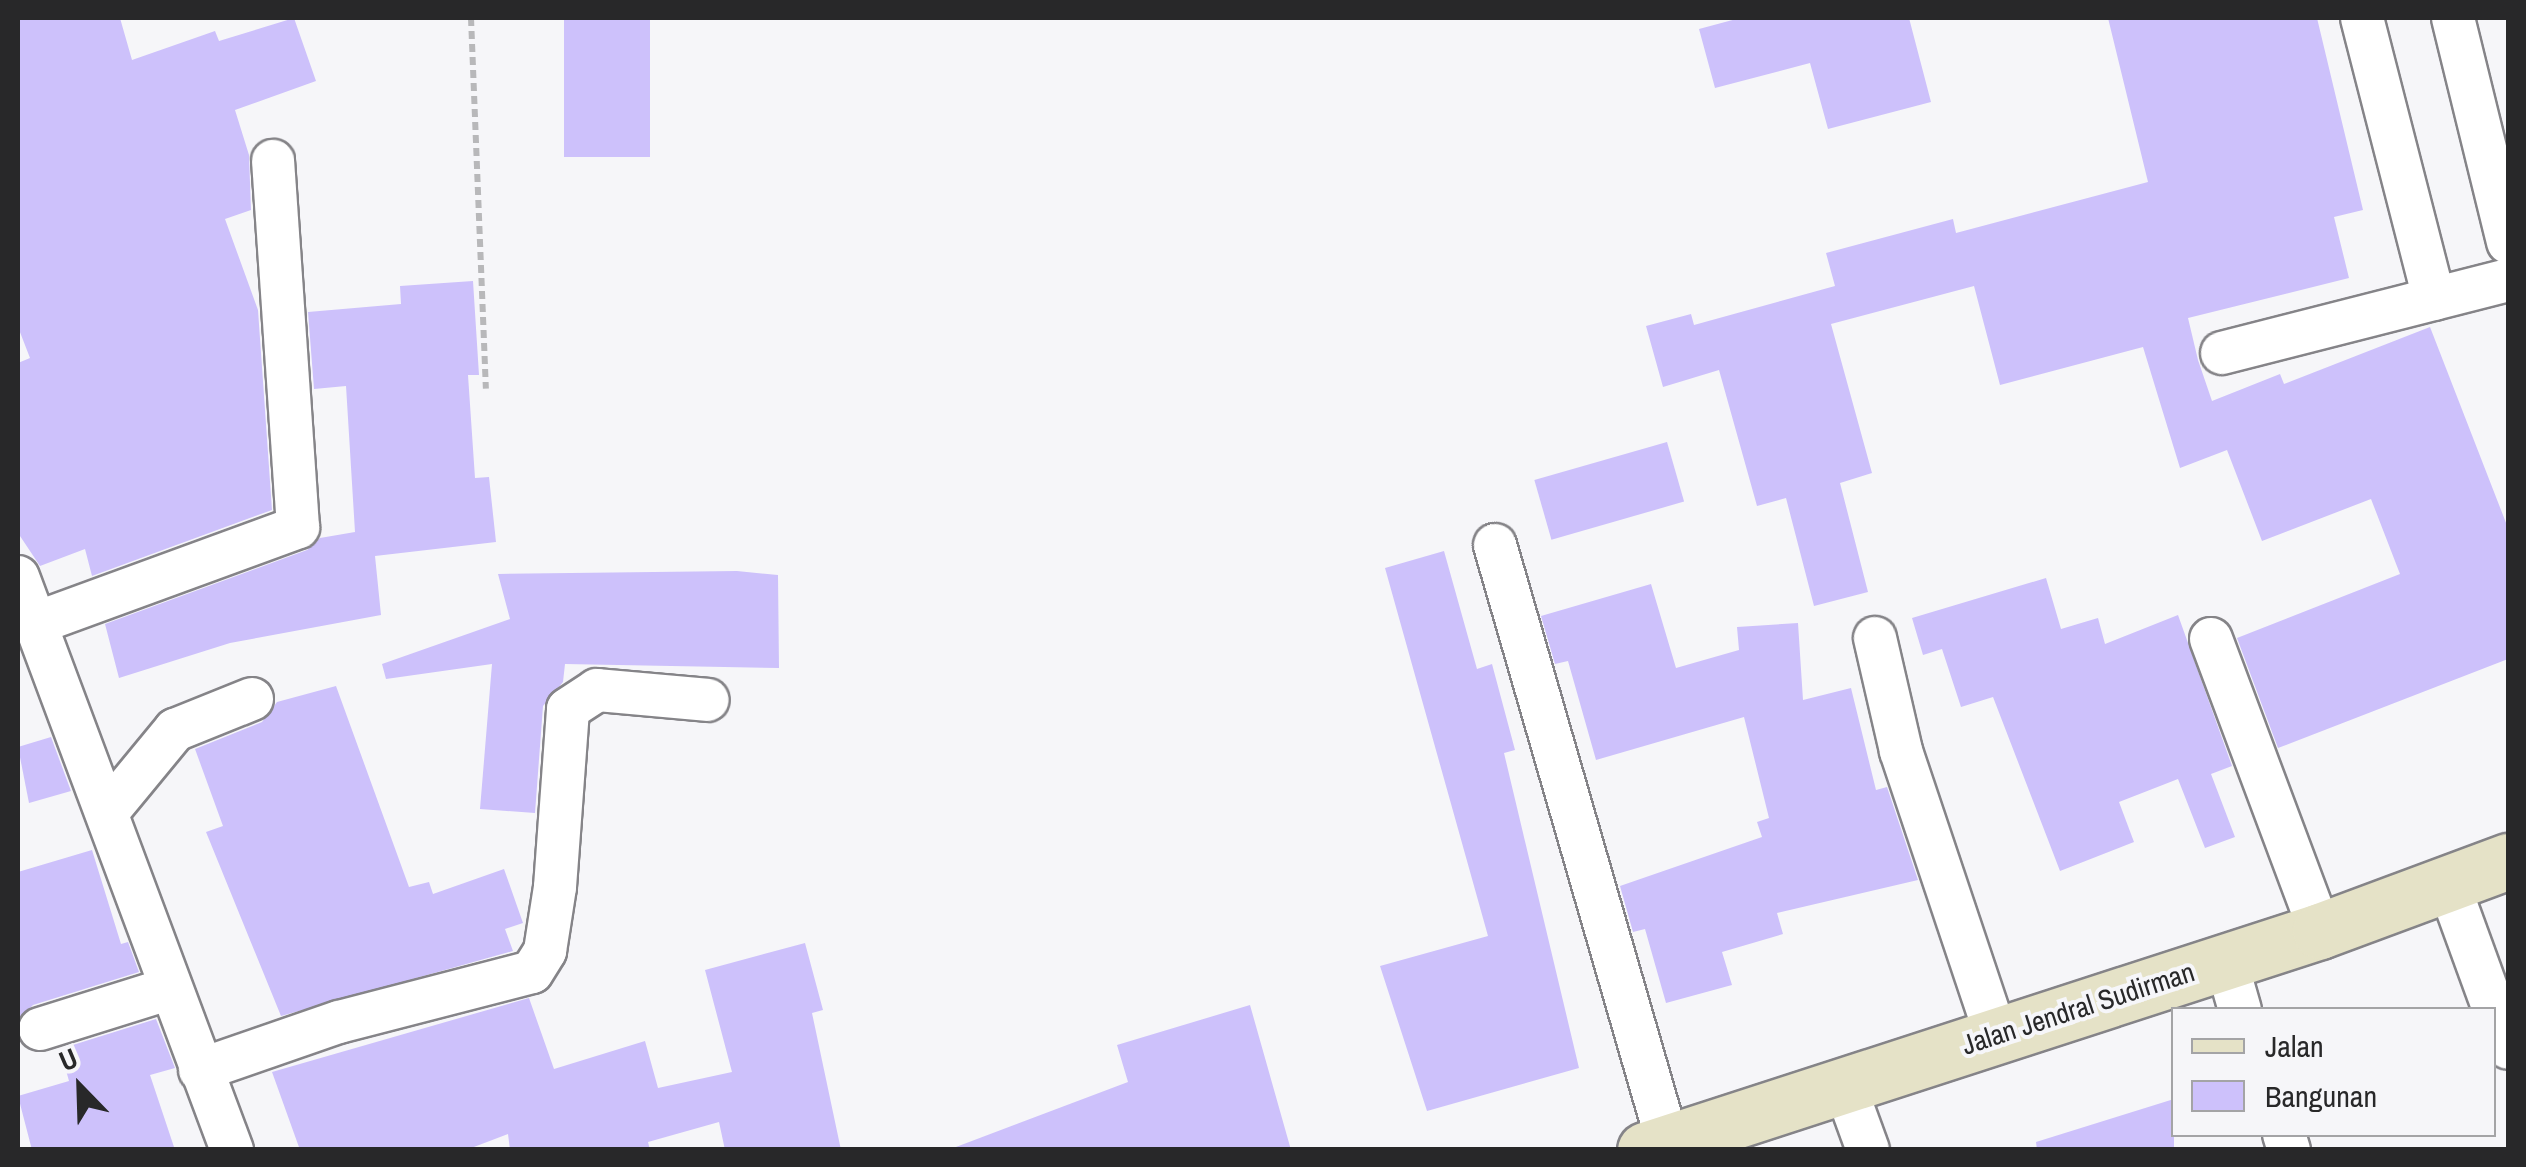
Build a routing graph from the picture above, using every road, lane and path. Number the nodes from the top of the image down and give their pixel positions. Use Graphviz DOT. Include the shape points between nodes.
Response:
graph roads {
  1 [pos="471,18"];
  2 [pos="2362,18"];
  3 [pos="2453,18"];
  4 [pos="273,161"];
  5 [pos="2508,242"];
  6 [pos="2508,280"];
  7 [pos="2434,298"];
  8 [pos="2222,353"];
  9 [pos="486,390"];
  10 [pos="1495,545"];
  11 [pos="18,577"];
  12 [pos="39,622"];
  13 [pos="1876,638"];
  14 [pos="2211,640"];
  15 [pos="252,699"];
  16 [pos="708,700"];
  17 [pos="110,810"];
  18 [pos="2508,861"];
  19 [pos="2449,886"];
  20 [pos="2320,931"];
  21 [pos="2233,985"];
  22 [pos="168,989"];
  23 [pos="2493,1007"];
  24 [pos="2496,1015"];
  25 [pos="40,1029"];
  26 [pos="1996,1034"];
  27 [pos="2508,1048"];
  28 [pos="200,1070"];
  29 [pos="1844,1084"];
  30 [pos="1661,1147"];
  31 [pos="232,1150"];
  32 [pos="1868,1150"];
  1 -- 9 [label="path"];
  2 -- 7 [label="street"];
  3 -- 5 [label="street"];
  4 -- 12 [label="street" via="298,527"];
  6 -- 7 [label="street"];
  7 -- 8 [label="street"];
  10 -- 30 [label="street"];
  11 -- 12 [label="street"];
  12 -- 17 [label="street"];
  13 -- 26 [label="street" via="1901,751"];
  14 -- 20 [label="street"];
  15 -- 17 [label="street" via="175,730"];
  16 -- 28 [label="street" via="597,690 568,709 555,888 545,951 532,972 340,1022"];
  17 -- 22 [label="street"];
  18 -- 19 [label="street, Jalan Jendral Sudirman"];
  19 -- 20 [label="street, Jalan Jendral Sudirman"];
  19 -- 23 [label="street"];
  20 -- 21 [label="street, Jalan Jendral Sudirman"];
  21 -- 26 [label="street, Jalan Jendral Sudirman"];
  22 -- 25 [label="street"];
  22 -- 28 [label="street"];
  24 -- 27 [label="street"];
  26 -- 29 [label="street, Jalan Jendral Sudirman"];
  28 -- 31 [label="street"];
  29 -- 30 [label="street, Jalan Jendral Sudirman"];
  29 -- 32 [label="street"];
}
